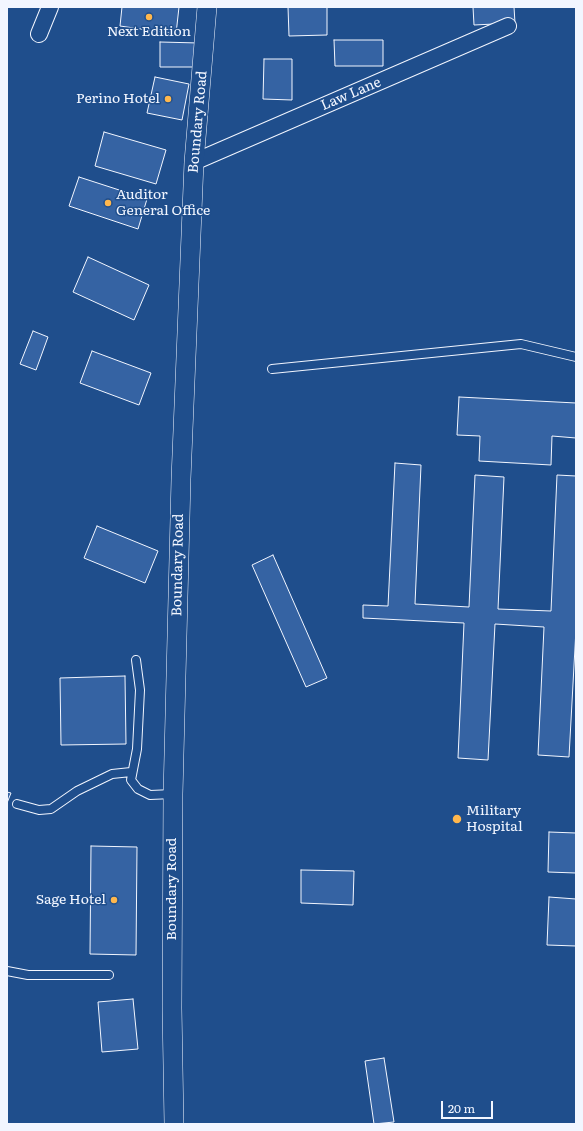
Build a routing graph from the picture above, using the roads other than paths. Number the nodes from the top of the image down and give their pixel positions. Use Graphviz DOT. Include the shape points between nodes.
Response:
graph roads {
  1 [pos="50,7"];
  2 [pos="207,7"];
  3 [pos="508,26"];
  4 [pos="39,34"];
  5 [pos="194,162"];
  6 [pos="576,357"];
  7 [pos="272,369"];
  8 [pos="136,660"];
  9 [pos="131,772"];
  10 [pos="173,794"];
  11 [pos="17,804"];
  12 [pos="7,971"];
  13 [pos="109,975"];
  14 [pos="174,1124"];
  1 -- 4 [label="street"];
  2 -- 5 [label="street, Boundary Road"];
  3 -- 5 [label="street, Law Lane"];
  5 -- 10 [label="street, Boundary Road" via="181,479"];
  6 -- 7 [label="lane" via="521,344"];
  8 -- 9 [label="lane" via="140,697 137,749"];
  9 -- 10 [label="lane" via="131,780 138,789 150,795"];
  9 -- 11 [label="lane" via="112,774 77,791 51,809 39,810"];
  10 -- 14 [label="street, Boundary Road"];
  12 -- 13 [label="lane" via="28,975"];
}
